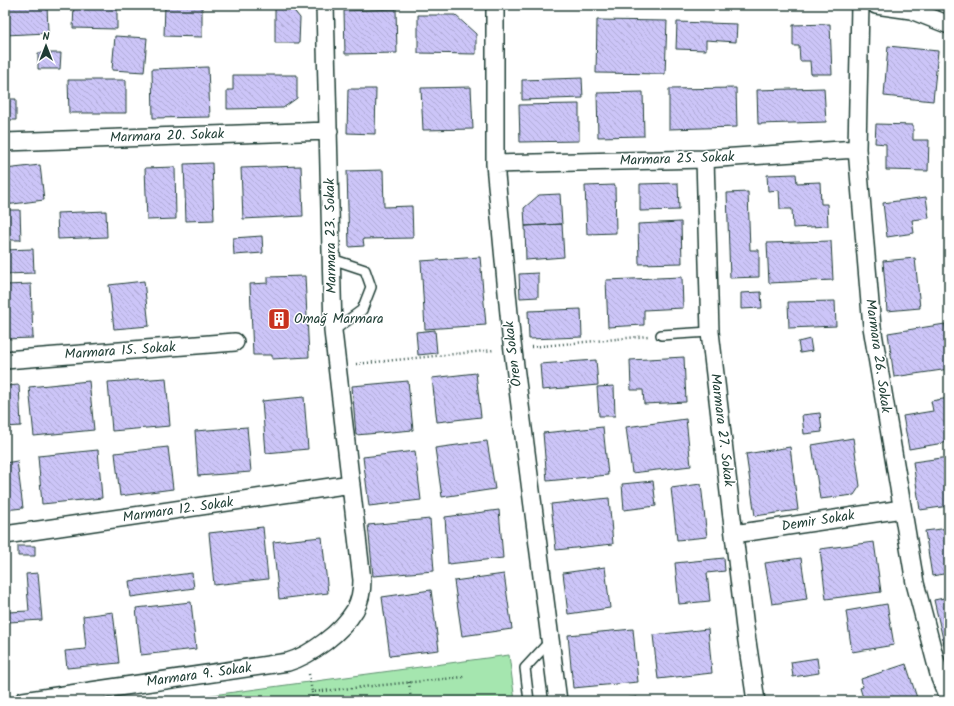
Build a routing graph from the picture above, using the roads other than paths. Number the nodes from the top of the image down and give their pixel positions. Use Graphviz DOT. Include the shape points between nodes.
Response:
graph roads {
  1 [pos="325,5"];
  2 [pos="495,5"];
  3 [pos="860,5"];
  4 [pos="876,5"];
  5 [pos="949,25"];
  6 [pos="329,131"];
  7 [pos="5,142"];
  8 [pos="857,149"];
  9 [pos="705,159"];
  10 [pos="495,164"];
  11 [pos="332,259"];
  12 [pos="333,331"];
  13 [pos="710,332"];
  14 [pos="661,335"];
  15 [pos="234,342"];
  16 [pos="5,360"];
  17 [pos="351,484"];
  18 [pos="902,508"];
  19 [pos="734,534"];
  20 [pos="5,535"];
  21 [pos="341,627"];
  22 [pos="550,641"];
  23 [pos="944,676"];
  24 [pos="949,700"];
  25 [pos="23,701"];
  26 [pos="528,701"];
  27 [pos="558,701"];
  28 [pos="756,701"];
  1 -- 6 [label="street, Marmara 23. Sokak"];
  2 -- 10 [label="street, Ören Sokak"];
  3 -- 8 [label="street, Marmara 26. Sokak"];
  4 -- 5 [label="street" via="911,10"];
  6 -- 7 [label="street, Marmara 20. Sokak"];
  6 -- 11 [label="street, Marmara 23. Sokak"];
  8 -- 9 [label="street, Marmara 25. Sokak"];
  8 -- 18 [label="street, Marmara 26. Sokak" via="872,327"];
  9 -- 10 [label="street, Marmara 25. Sokak"];
  9 -- 13 [label="street, Marmara 27. Sokak"];
  10 -- 22 [label="street, Ören Sokak" via="511,335"];
  11 -- 12 [label="street, Marmara 23. Sokak"];
  11 -- 12 [label="lane" via="365,270 371,287 362,310"];
  12 -- 17 [label="street, Marmara 23. Sokak"];
  13 -- 14 [label="lane"];
  13 -- 19 [label="street, Marmara 27. Sokak"];
  15 -- 16 [label="street, Marmara 15. Sokak"];
  17 -- 20 [label="street, Marmara 12. Sokak"];
  17 -- 21 [label="street, Marmara 23. Sokak" via="362,580 359,602"];
  18 -- 19 [label="street, Demir Sokak"];
  18 -- 23 [label="street, Marmara 26. Sokak" via="915,583"];
  19 -- 28 [label="street, Marmara 27. Sokak"];
  21 -- 25 [label="street, Marmara 9. Sokak" via="313,651 288,662"];
  22 -- 26 [label="lane" via="525,668"];
  22 -- 27 [label="street, Ören Sokak"];
  23 -- 24 [label="street, Marmara 26. Sokak"];
}
